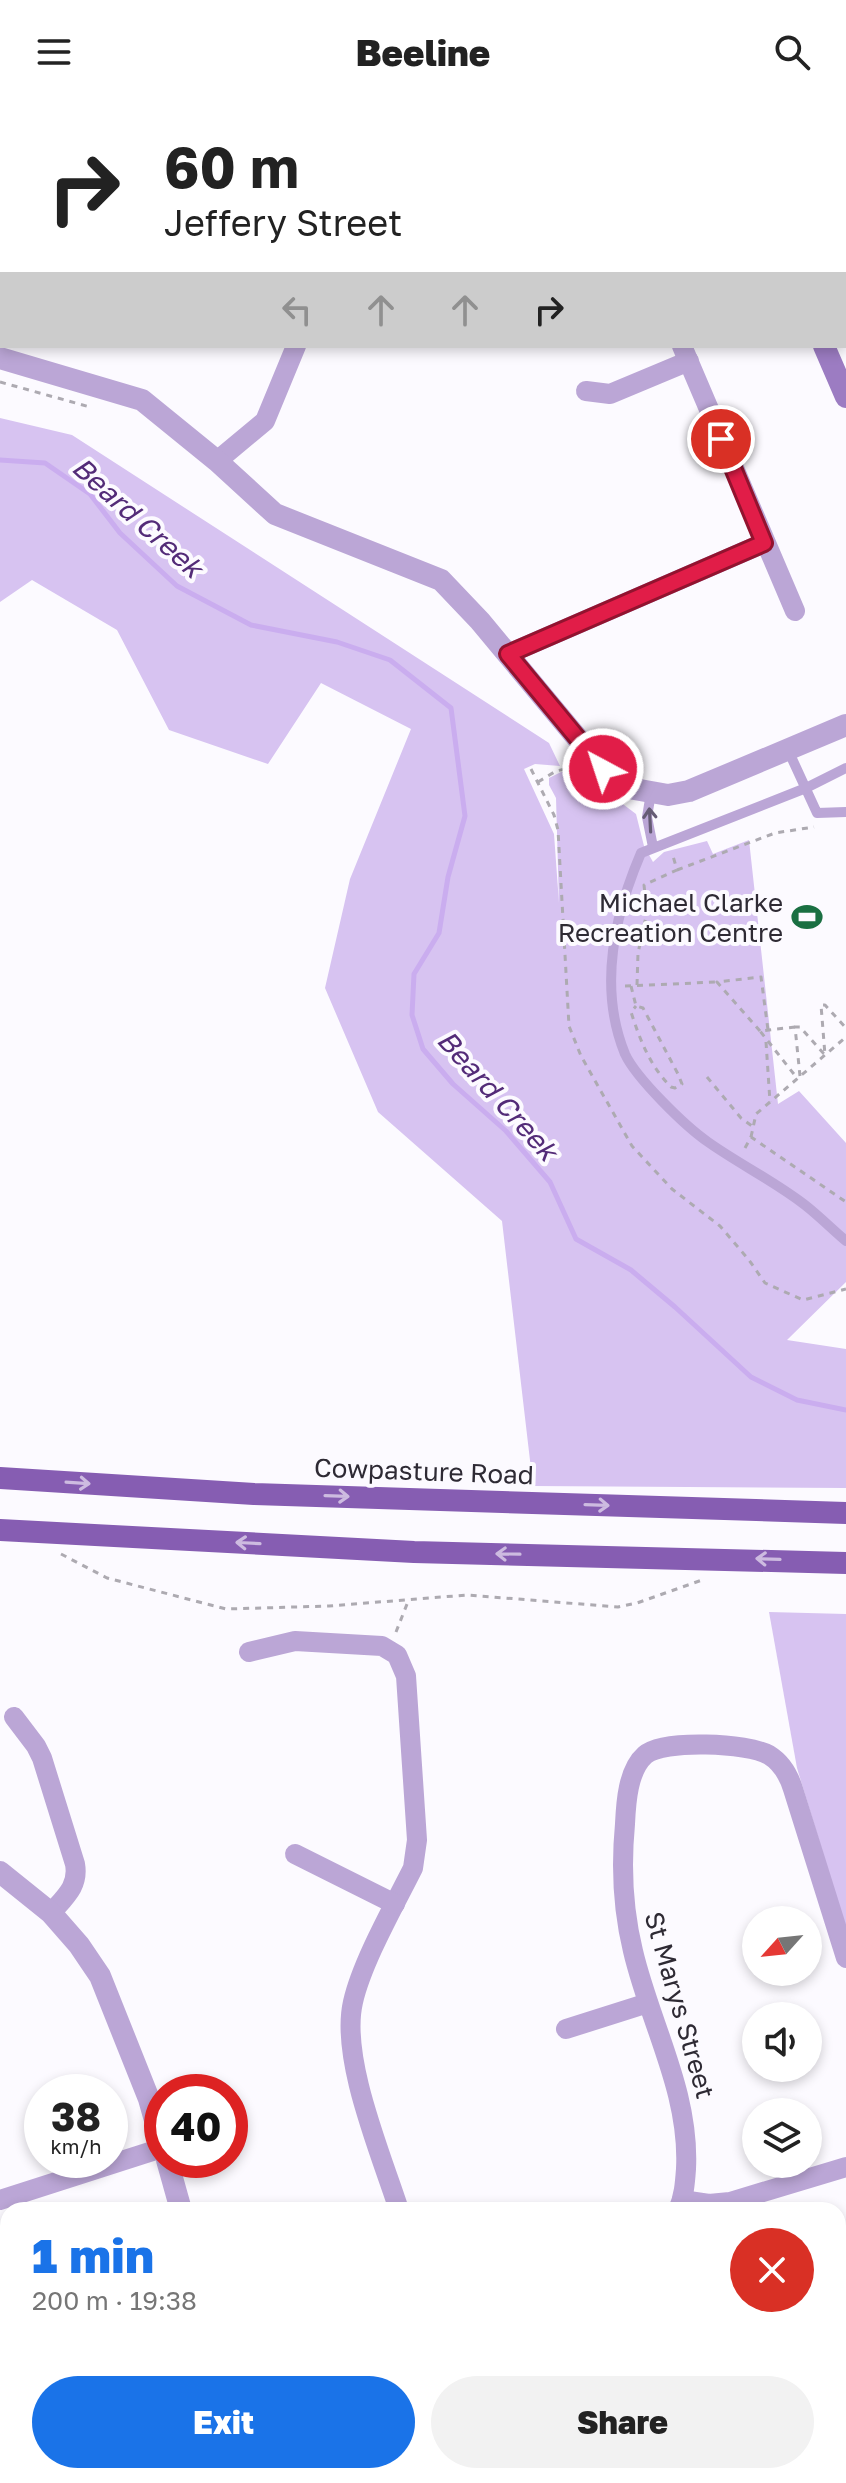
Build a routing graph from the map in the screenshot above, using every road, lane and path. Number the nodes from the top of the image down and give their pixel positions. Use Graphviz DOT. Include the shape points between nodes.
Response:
graph roads {
  1 [pos="295,348"];
  2 [pos="825,348"];
  3 [pos="685,354"];
  4 [pos="0,358"];
  5 [pos="0,382"];
  6 [pos="586,391"];
  7 [pos="846,397"];
  8 [pos="93,407"];
  9 [pos="217,461"];
  10 [pos="764,543"];
  11 [pos="795,611"];
  12 [pos="508,654"];
  13 [pos="846,725"];
  14 [pos="788,750"];
  15 [pos="846,768"];
  16 [pos="806,788"];
  17 [pos="651,793"];
  18 [pos="846,812"];
  19 [pos="817,827"];
  20 [pos="669,841"];
  21 [pos="653,847"];
  22 [pos="677,870"];
  23 [pos="717,982"];
  24 [pos="637,985"];
  25 [pos="631,986"];
  26 [pos="612,987"];
  27 [pos="636,1006"];
  28 [pos="795,1027"];
  29 [pos="846,1028"];
  30 [pos="768,1030"];
  31 [pos="760,1031"];
  32 [pos="846,1037"];
  33 [pos="766,1039"];
  34 [pos="825,1055"];
  35 [pos="707,1077"];
  36 [pos="798,1077"];
  37 [pos="770,1102"];
  38 [pos="752,1126"];
  39 [pos="751,1137"];
  40 [pos="739,1161"];
  41 [pos="846,1202"];
  42 [pos="846,1241"];
  43 [pos="0,1478"];
  44 [pos="846,1513"];
  45 [pos="0,1530"];
  46 [pos="60,1553"];
  47 [pos="846,1563"];
  48 [pos="704,1580"];
  49 [pos="409,1599"];
  50 [pos="390,1649"];
  51 [pos="249,1652"];
  52 [pos="14,1717"];
  53 [pos="295,1854"];
  54 [pos="0,1872"];
  55 [pos="395,1904"];
  56 [pos="51,1913"];
  57 [pos="846,1958"];
  58 [pos="648,2003"];
  59 [pos="566,2029"];
  60 [pos="144,2086"];
  61 [pos="144,2152"];
  62 [pos="846,2167"];
  63 [pos="172,2178"];
  64 [pos="0,2200"];
  65 [pos="179,2202"];
  66 [pos="396,2202"];
  67 [pos="680,2202"];
  68 [pos="730,2202"];
  1 -- 9 [label="street" via="265,421"];
  2 -- 7 [label="main road"];
  3 -- 6 [label="street" via="610,394"];
  3 -- 10 [label="street"];
  4 -- 9 [label="street" via="142,400"];
  5 -- 8 [label="path"];
  9 -- 12 [label="street" via="275,514 441,580"];
  10 -- 11 [label="street"];
  10 -- 12 [label="street"];
  12 -- 17 [label="street" via="603,769 623,787"];
  13 -- 14 [label="street"];
  14 -- 16 [label="lane"];
  14 -- 17 [label="street" via="689,791"];
  15 -- 16 [label="lane"];
  16 -- 18 [label="lane" via="817,813"];
  16 -- 20 [label="lane"];
  21 -- 17 [label="lane, one-way" via="647,817"];
  19 -- 22 [label="path" via="775,833"];
  20 -- 21 [label="lane"];
  20 -- 22 [label="path"];
  21 -- 26 [label="lane" via="641,853 625,890 612,944"];
  22 -- 24 [label="path" via="644,885 647,912"];
  23 -- 24 [label="path"];
  23 -- 30 [label="path" via="761,977"];
  23 -- 31 [label="path"];
  24 -- 25 [label="path"];
  25 -- 26 [label="path"];
  25 -- 27 [label="path"];
  26 -- 40 [label="lane" via="626,1056 672,1113"];
  27 -- 27 [label="path" via="643,1008 678,1074 679,1086 671,1087 642,1044 631,1012"];
  28 -- 30 [label="path"];
  28 -- 34 [label="path"];
  28 -- 36 [label="path"];
  29 -- 34 [label="path" via="821,1005"];
  30 -- 31 [label="path"];
  31 -- 33 [label="path"];
  32 -- 34 [label="path"];
  33 -- 36 [label="path"];
  33 -- 37 [label="path"];
  34 -- 36 [label="path"];
  35 -- 38 [label="path"];
  36 -- 37 [label="path"];
  37 -- 38 [label="path"];
  38 -- 39 [label="path"];
  39 -- 40 [label="path"];
  39 -- 41 [label="path"];
  40 -- 42 [label="lane" via="806,1206"];
  43 -- 44 [label="main road, Cowpasture Road, one-way" via="254,1494"];
  47 -- 45 [label="main road, one-way" via="414,1552"];
  46 -- 49 [label="path" via="107,1578 226,1609"];
  48 -- 49 [label="path" via="618,1607 467,1595"];
  49 -- 50 [label="path"];
  50 -- 51 [label="street" via="295,1641"];
  50 -- 55 [label="street" via="403,1663 406,1676 417,1840 413,1868"];
  52 -- 56 [label="street" via="42,1758 77,1874 74,1886"];
  53 -- 55 [label="street"];
  54 -- 56 [label="street"];
  55 -- 66 [label="street" via="359,1982 350,2027 356,2075"];
  56 -- 60 [label="street" via="106,1988"];
  57 -- 58 [label="street, St Marys Street" via="789,1777 771,1756 742,1748 666,1746 639,1762 628,1797 623,1878 632,1949"];
  58 -- 59 [label="street"];
  58 -- 67 [label="street, St Marys Street" via="683,2113 686,2158"];
  61 -- 64 [label="street"];
  62 -- 68 [label="street"];
  63 -- 65 [label="street"];
}
